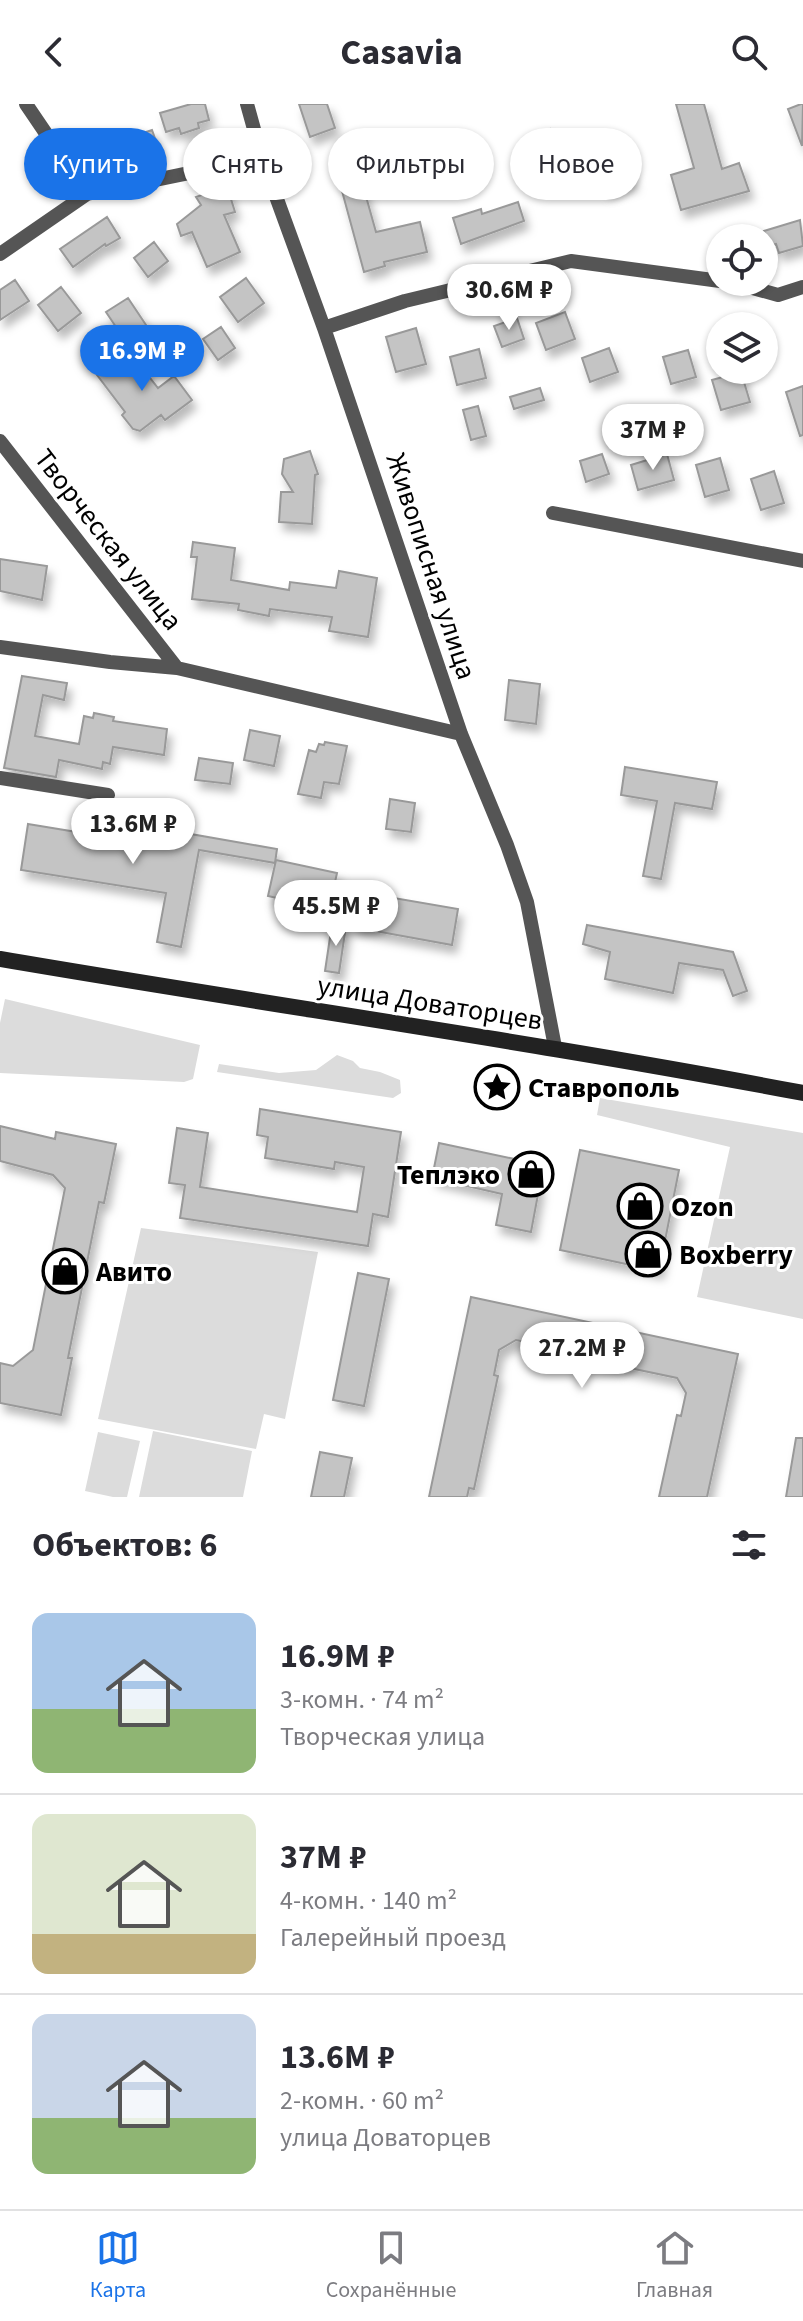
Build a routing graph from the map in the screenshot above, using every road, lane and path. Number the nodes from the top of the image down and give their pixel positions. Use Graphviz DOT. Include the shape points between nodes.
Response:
graph roads {
  1 [pos="26,104"];
  2 [pos="247,104"];
  3 [pos="42,128"];
  4 [pos="254,128"];
  5 [pos="78,200"];
  6 [pos="277,200"];
  7 [pos="0,254"];
  8 [pos="706,279"];
  9 [pos="803,287"];
  10 [pos="778,295"];
  11 [pos="324,328"];
  12 [pos="0,441"];
  13 [pos="553,513"];
  14 [pos="803,561"];
  15 [pos="0,647"];
  16 [pos="177,668"];
  17 [pos="461,734"];
  18 [pos="0,778"];
  19 [pos="108,795"];
  20 [pos="0,959"];
  21 [pos="555,1047"];
  22 [pos="803,1093"];
  1 -- 3 [label="street"];
  2 -- 4 [label="street, Живописная улица"];
  5 -- 7 [label="street"];
  6 -- 11 [label="street, Живописная улица"];
  8 -- 11 [label="street" via="571,261 405,301"];
  9 -- 10 [label="street"];
  11 -- 17 [label="street, Живописная улица"];
  12 -- 16 [label="street, Творческая улица"];
  13 -- 14 [label="street"];
  15 -- 16 [label="street"];
  16 -- 17 [label="street"];
  17 -- 21 [label="street, Живописная улица" via="527,902"];
  18 -- 19 [label="street"];
  20 -- 21 [label="main road, улица Доваторцев"];
  21 -- 22 [label="main road, улица Доваторцев"];
}
